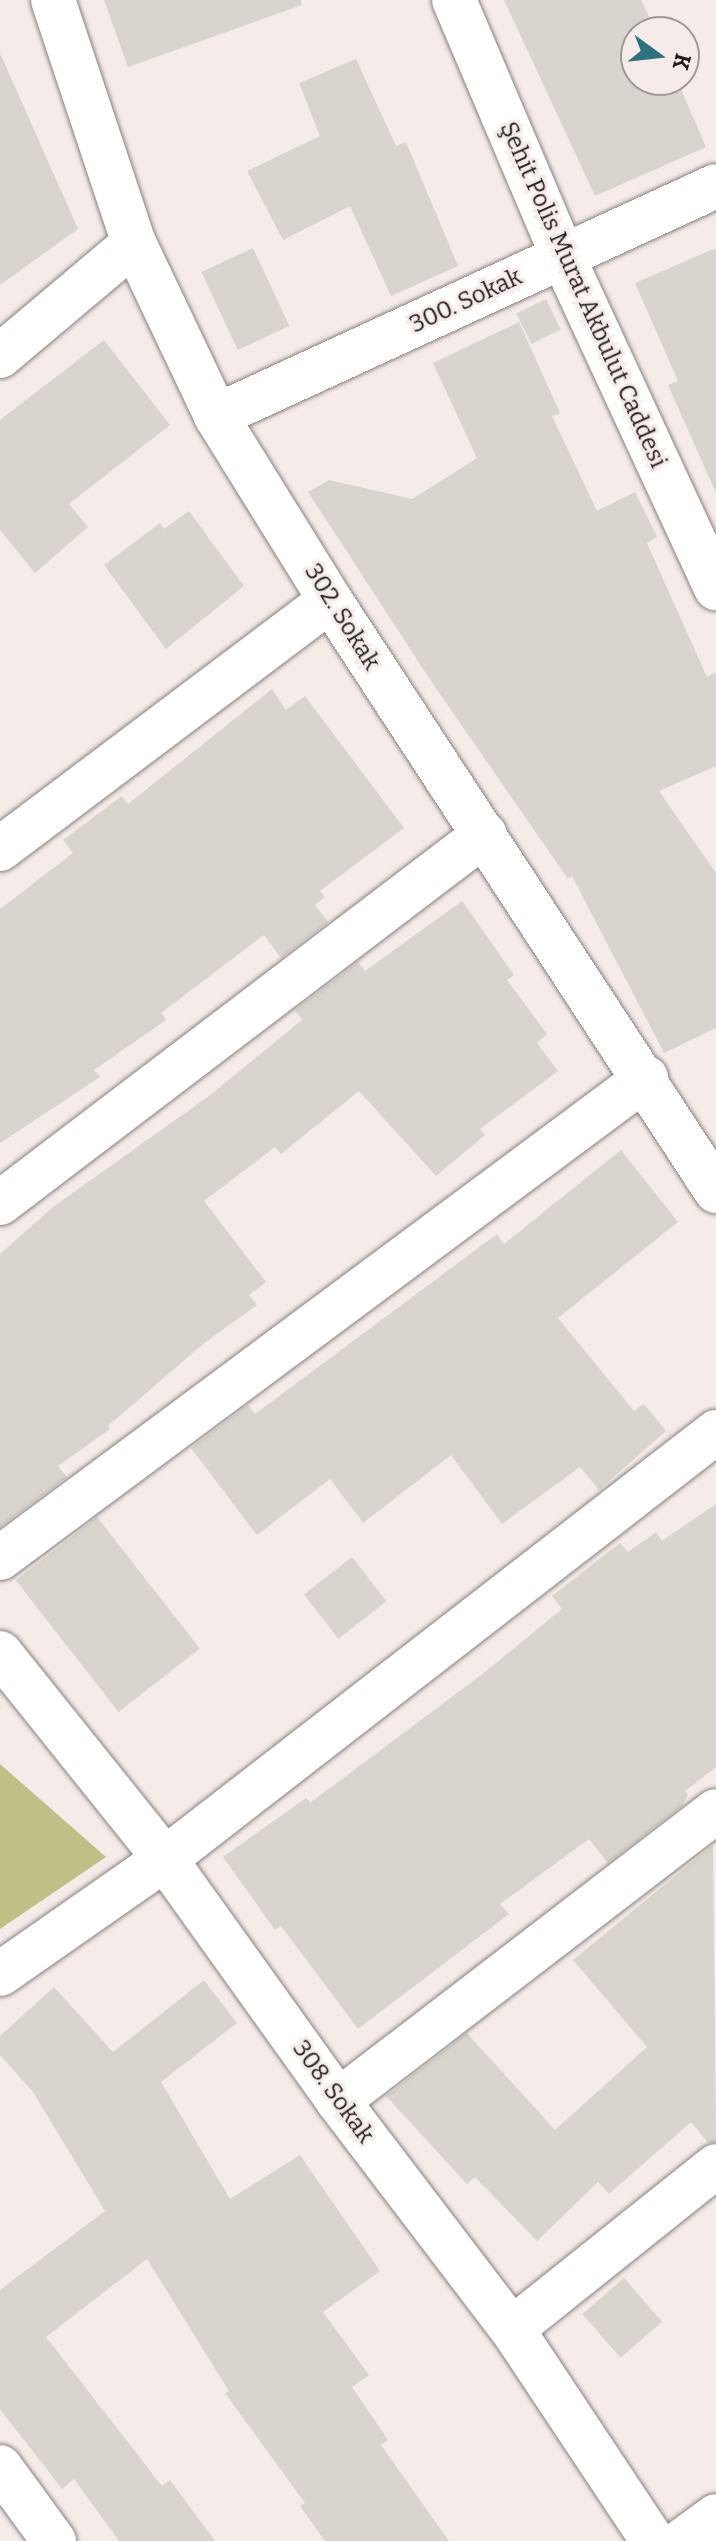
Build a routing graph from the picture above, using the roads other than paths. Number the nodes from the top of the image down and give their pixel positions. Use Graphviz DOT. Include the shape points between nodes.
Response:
graph roads {
  1 [pos="53,0"];
  2 [pos="454,0"];
  3 [pos="716,186"];
  4 [pos="134,243"];
  5 [pos="563,257"];
  6 [pos="0,356"];
  7 [pos="216,416"];
  8 [pos="716,588"];
  9 [pos="330,600"];
  10 [pos="485,834"];
  11 [pos="0,849"];
  12 [pos="646,1078"];
  13 [pos="716,1191"];
  14 [pos="0,1203"];
  15 [pos="716,1432"];
  16 [pos="0,1558"];
  17 [pos="0,1653"];
  18 [pos="716,1811"];
  19 [pos="165,1859"];
  20 [pos="0,1974"];
  21 [pos="338,2101"];
  22 [pos="716,2166"];
  23 [pos="512,2329"];
  24 [pos="0,2467"];
  25 [pos="716,2516"];
  26 [pos="54,2541"];
  27 [pos="653,2541"];
  28 [pos="682,2541"];
  1 -- 4 [label="street, 302. Sokak"];
  2 -- 5 [label="street, Şehit Polis Murat Akbulut Caddesi"];
  3 -- 5 [label="street, 300. Sokak"];
  4 -- 6 [label="street"];
  4 -- 7 [label="street, 302. Sokak"];
  5 -- 7 [label="street, 300. Sokak"];
  5 -- 8 [label="street, Şehit Polis Murat Akbulut Caddesi"];
  7 -- 9 [label="street, 302. Sokak"];
  9 -- 10 [label="street, 302. Sokak"];
  9 -- 11 [label="street"];
  10 -- 12 [label="street, 302. Sokak"];
  10 -- 14 [label="street"];
  12 -- 13 [label="street, 302. Sokak"];
  12 -- 16 [label="street"];
  15 -- 19 [label="street"];
  17 -- 19 [label="street, 308. Sokak"];
  18 -- 21 [label="street"];
  19 -- 20 [label="street"];
  19 -- 21 [label="street, 308. Sokak"];
  21 -- 23 [label="street, 308. Sokak"];
  22 -- 23 [label="street"];
  23 -- 27 [label="street, 308. Sokak"];
  24 -- 26 [label="street"];
  25 -- 28 [label="street"];
}
